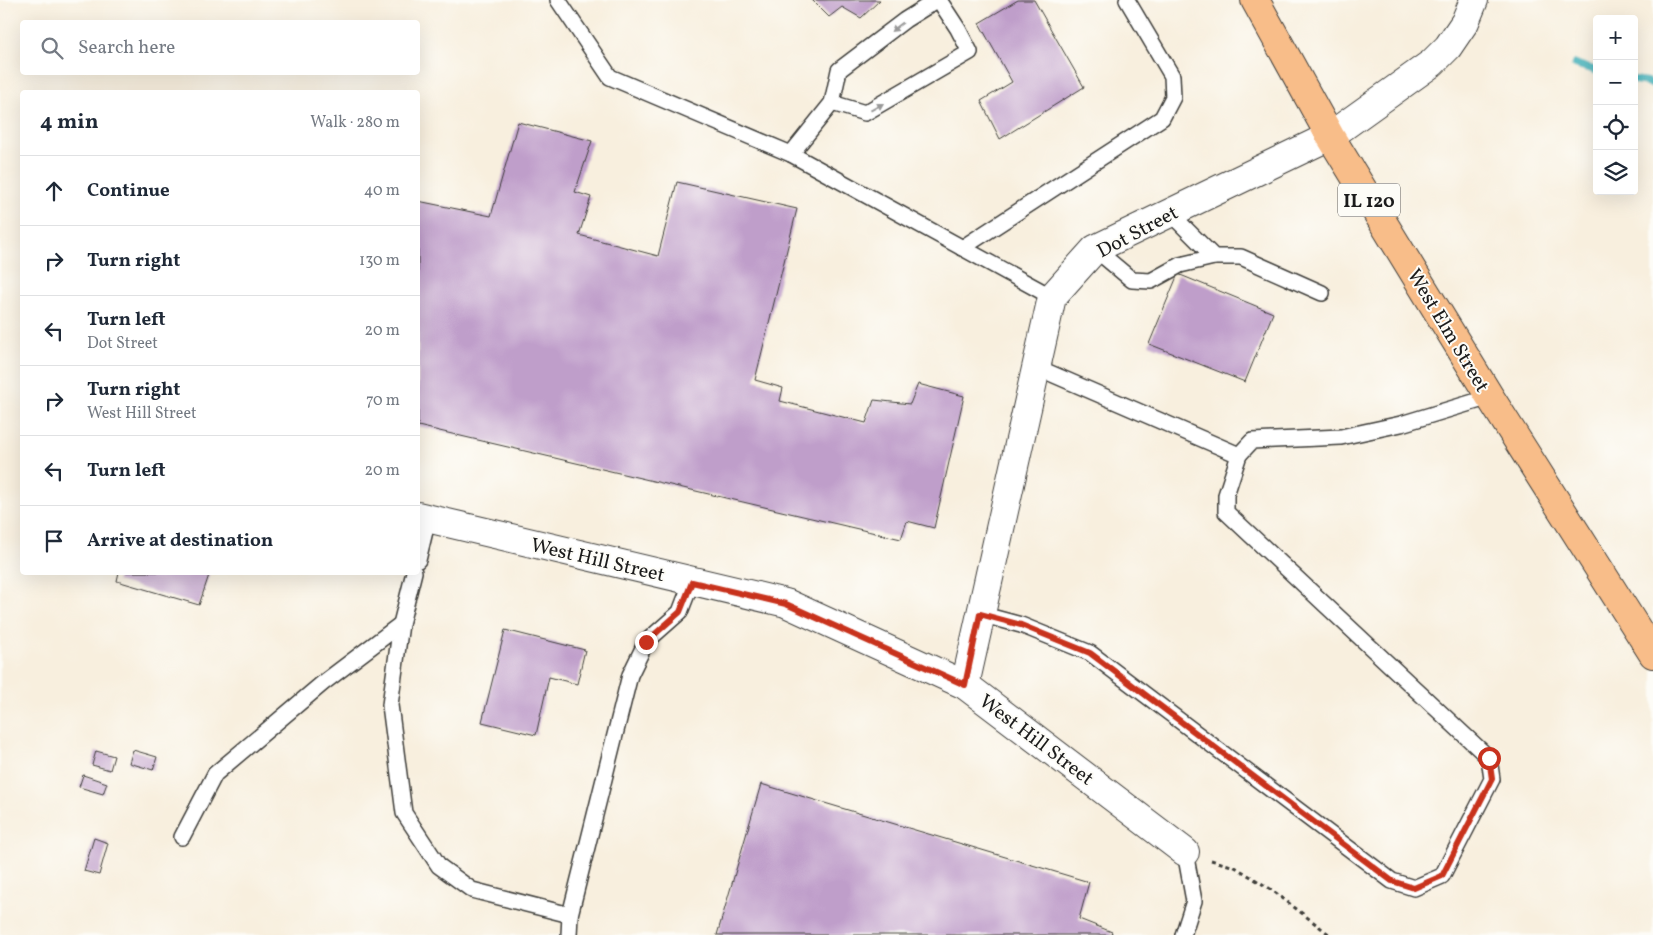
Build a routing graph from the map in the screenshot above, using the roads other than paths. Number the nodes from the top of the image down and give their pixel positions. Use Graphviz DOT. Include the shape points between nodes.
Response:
graph roads {
  1 [pos="558,0"];
  2 [pos="938,0"];
  3 [pos="1127,0"];
  4 [pos="1255,0"];
  5 [pos="1474,0"];
  6 [pos="832,103"];
  7 [pos="1330,136"];
  8 [pos="791,154"];
  9 [pos="1170,213"];
  10 [pos="962,248"];
  11 [pos="1095,249"];
  12 [pos="1214,258"];
  13 [pos="1322,293"];
  14 [pos="1052,297"];
  15 [pos="1036,368"];
  16 [pos="1490,397"];
  17 [pos="1239,455"];
  18 [pos="423,517"];
  19 [pos="420,543"];
  20 [pos="413,575"];
  21 [pos="692,582"];
  22 [pos="980,614"];
  23 [pos="401,624"];
  24 [pos="1653,654"];
  25 [pos="965,685"];
  26 [pos="182,837"];
  27 [pos="1184,852"];
  28 [pos="570,915"];
  29 [pos="569,935"];
  30 [pos="1184,935"];
  1 -- 8 [label="lane" via="610,77"];
  2 -- 6 [label="lane, one-way" via="905,20 839,70"];
  6 -- 2 [label="lane, one-way" via="865,113 970,52"];
  3 -- 10 [label="lane" via="1172,76 1173,97 1162,118"];
  4 -- 7 [label="main road, West Elm Street / IL 120"];
  5 -- 7 [label="street, Dot Street" via="1465,22 1432,63"];
  6 -- 8 [label="lane"];
  7 -- 9 [label="street, Dot Street"];
  7 -- 16 [label="main road, West Elm Street / IL 120"];
  8 -- 10 [label="lane"];
  9 -- 11 [label="street, Dot Street"];
  9 -- 12 [label="lane"];
  10 -- 14 [label="lane"];
  11 -- 12 [label="lane" via="1132,280 1151,281 1180,265"];
  11 -- 14 [label="street, Dot Street"];
  12 -- 13 [label="lane" via="1241,257"];
  14 -- 15 [label="street, Dot Street"];
  15 -- 17 [label="lane"];
  15 -- 22 [label="street, Dot Street"];
  16 -- 17 [label="lane" via="1401,424 1341,437 1252,441"];
  16 -- 24 [label="main road, West Elm Street / IL 120"];
  17 -- 22 [label="lane" via="1226,495 1226,512 1489,758 1492,779 1442,876 1414,888 1392,881 1090,653 1021,625"];
  18 -- 19 [label="lane"];
  18 -- 21 [label="street, West Hill Street"];
  20 -- 23 [label="lane"];
  21 -- 25 [label="street, West Hill Street" via="786,604"];
  21 -- 28 [label="lane" via="680,612 646,642 630,675"];
  22 -- 25 [label="street, Dot Street"];
  23 -- 26 [label="lane" via="323,682 215,774"];
  23 -- 28 [label="lane" via="390,705 404,813 439,866 472,890"];
  25 -- 27 [label="street, West Hill Street"];
  27 -- 30 [label="lane" via="1194,902"];
  28 -- 29 [label="lane"];
}
